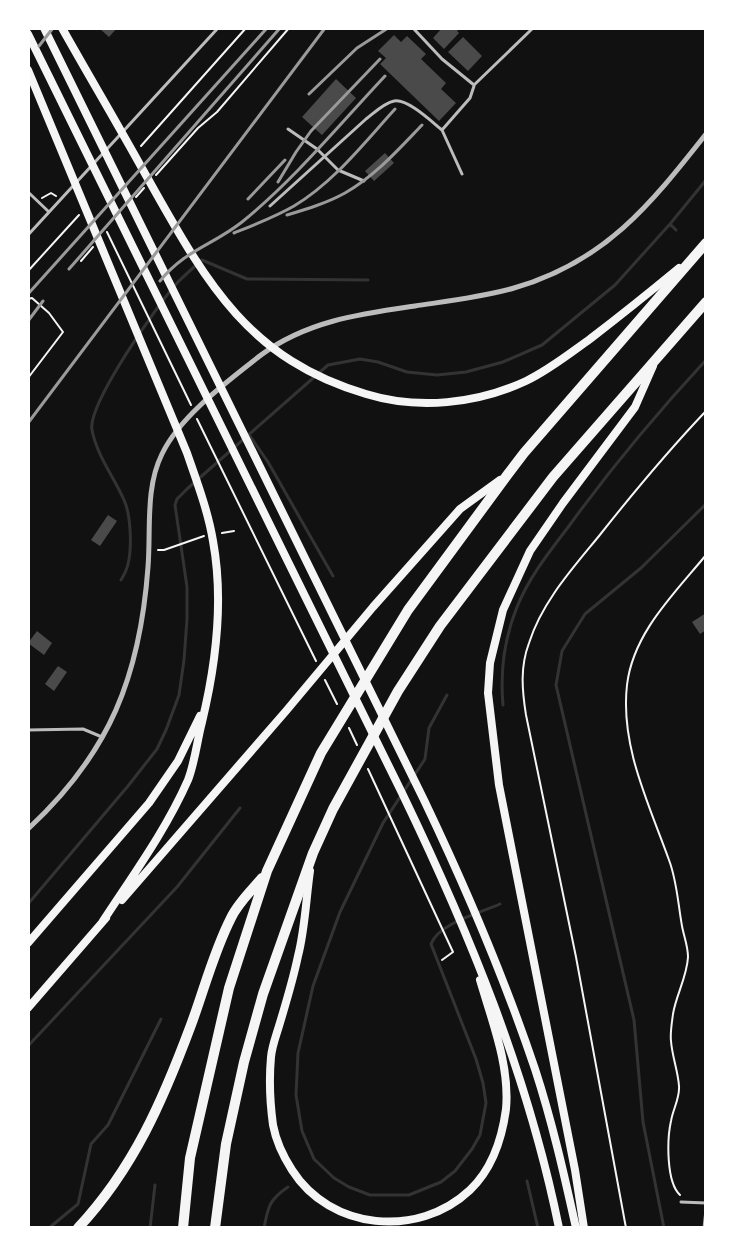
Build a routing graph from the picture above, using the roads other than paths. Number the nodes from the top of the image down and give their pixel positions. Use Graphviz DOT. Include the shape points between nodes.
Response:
graph roads {
  1 [pos="44,28"];
  2 [pos="62,28"];
  3 [pos="218,28"];
  4 [pos="413,28"];
  5 [pos="533,28"];
  6 [pos="28,34"];
  7 [pos="28,70"];
  8 [pos="474,85"];
  9 [pos="288,129"];
  10 [pos="442,130"];
  11 [pos="705,134"];
  12 [pos="324,156"];
  13 [pos="462,174"];
  14 [pos="364,181"];
  15 [pos="28,192"];
  16 [pos="270,206"];
  17 [pos="49,212"];
  18 [pos="28,235"];
  19 [pos="705,243"];
  20 [pos="697,254"];
  21 [pos="705,302"];
  22 [pos="657,358"];
  23 [pos="508,474"];
  24 [pos="207,702"];
  25 [pos="28,730"];
  26 [pos="103,738"];
  27 [pos="28,829"];
  28 [pos="313,853"];
  29 [pos="267,871"];
  30 [pos="103,921"];
  31 [pos="463,924"];
  32 [pos="28,943"];
  33 [pos="28,1008"];
  34 [pos="681,1202"];
  35 [pos="705,1203"];
  36 [pos="705,1210"];
  37 [pos="78,1227"];
  38 [pos="183,1227"];
  39 [pos="215,1227"];
  40 [pos="559,1227"];
  41 [pos="576,1227"];
  42 [pos="584,1227"];
  43 [pos="704,1227"];
  1 -- 41 [label="main road" via="424,800 496,960 536,1072"];
  2 -- 20 [label="main road" via="212,284 252,331 279,354 318,377 352,390 401,402 449,402 498,392 558,363"];
  3 -- 17 [label="lane"];
  4 -- 8 [label="lane"];
  5 -- 8 [label="lane"];
  6 -- 31 [label="main road"];
  7 -- 24 [label="main road" via="203,497 218,573 217,626"];
  8 -- 10 [label="lane" via="470,98"];
  9 -- 12 [label="lane"];
  10 -- 12 [label="lane" via="404,101 394,100"];
  10 -- 13 [label="lane"];
  11 -- 26 [label="street" via="629,223 588,256 555,274 490,294 334,320 304,329 268,350 201,407 161,455 153,483 138,645 123,696"];
  12 -- 14 [label="lane" via="338,170"];
  12 -- 16 [label="lane"];
  15 -- 17 [label="lane"];
  17 -- 18 [label="lane"];
  19 -- 20 [label="highway"];
  20 -- 23 [label="highway"];
  21 -- 22 [label="highway"];
  22 -- 28 [label="highway" via="553,477 440,626 360,758"];
  22 -- 42 [label="main road" via="635,407 530,551 502,610 490,663 488,693 508,838"];
  23 -- 29 [label="highway" via="408,610 327,742"];
  23 -- 30 [label="main road" via="460,509"];
  24 -- 30 [label="main road" via="188,778 165,825"];
  24 -- 32 [label="main road" via="178,760 149,803"];
  25 -- 26 [label="lane" via="83,729"];
  26 -- 27 [label="street" via="78,777"];
  28 -- 31 [label="main road" via="299,954 271,1055 270,1097 273,1127 283,1155 300,1183 333,1209 358,1219 386,1222 433,1213 470,1189 495,1154 503,1123 506,1084"];
  28 -- 39 [label="highway" via="263,994 244,1062 226,1144"];
  29 -- 37 [label="highway" via="232,916 171,1077 144,1136 122,1175"];
  29 -- 38 [label="highway" via="229,988 190,1158"];
  30 -- 33 [label="main road"];
  31 -- 40 [label="main road" via="523,1087"];
  34 -- 35 [label="lane"];
  36 -- 43 [label="lane"];
}
